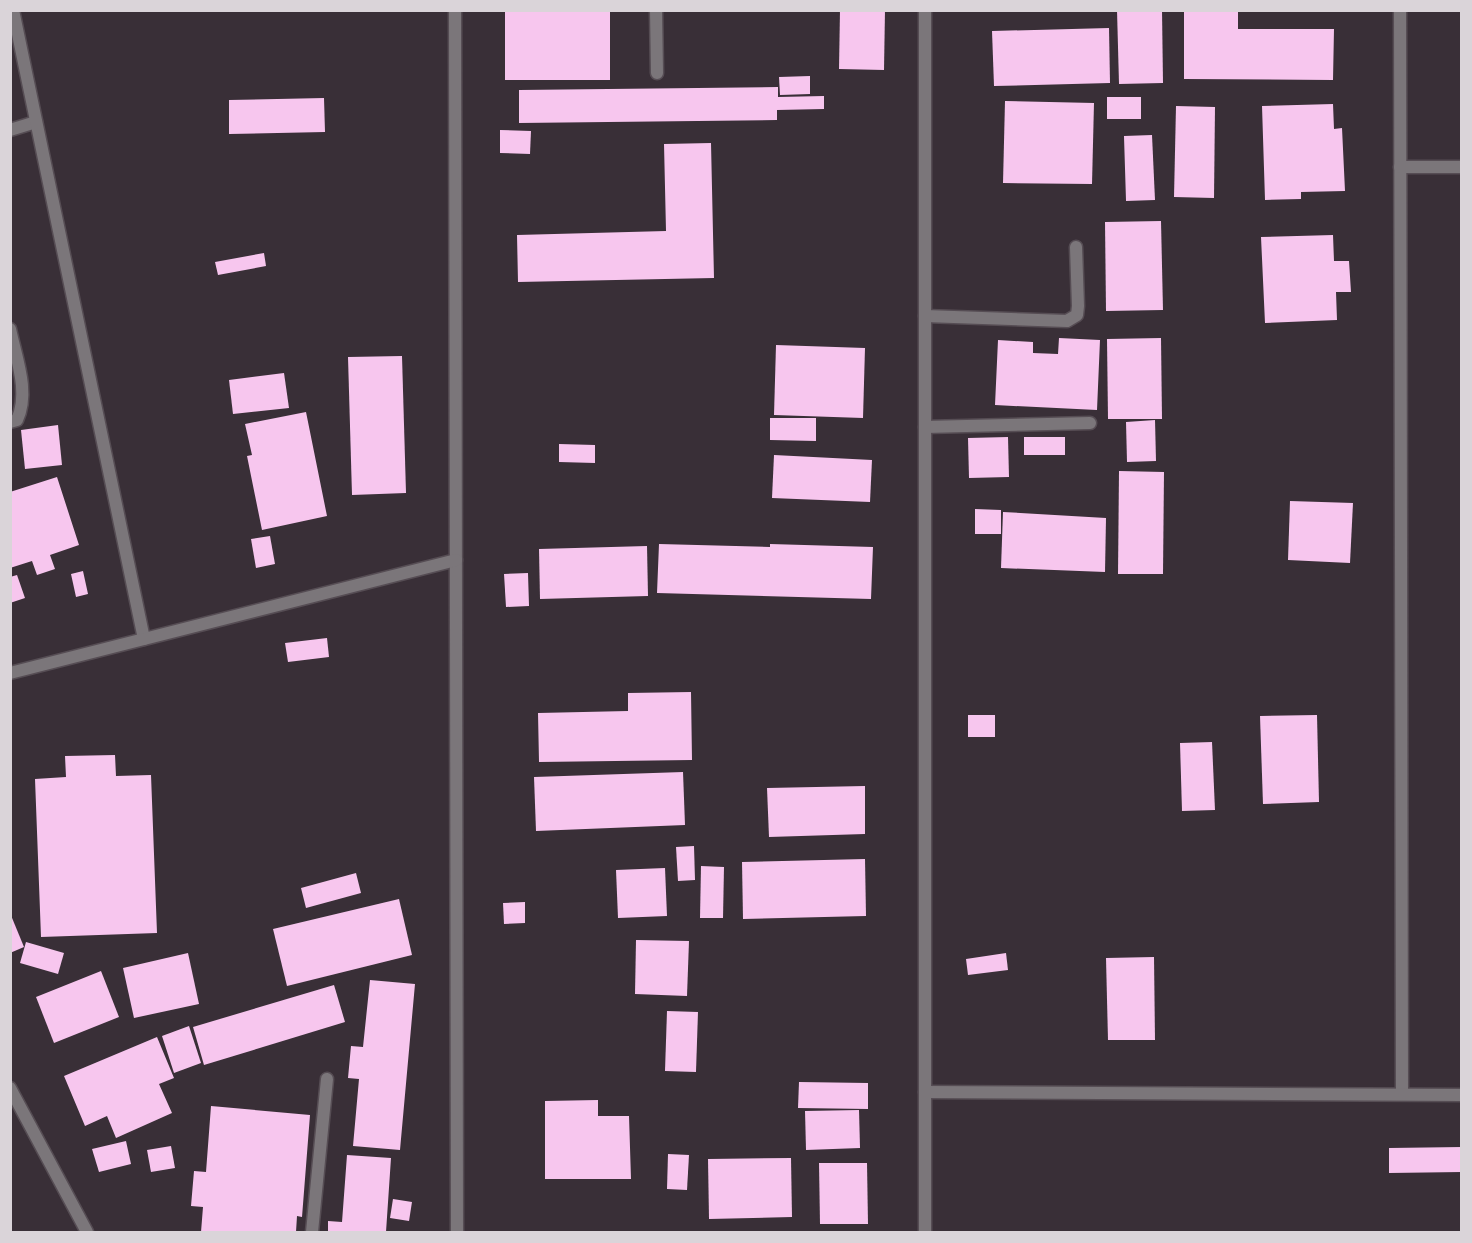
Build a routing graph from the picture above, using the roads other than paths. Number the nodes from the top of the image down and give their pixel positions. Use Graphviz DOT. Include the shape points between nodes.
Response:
graph roads {
  1 [pos="13,10"];
  2 [pos="455,10"];
  3 [pos="656,10"];
  4 [pos="925,10"];
  5 [pos="1400,10"];
  6 [pos="657,73"];
  7 [pos="36,122"];
  8 [pos="10,130"];
  9 [pos="1400,167"];
  10 [pos="1461,167"];
  11 [pos="1076,247"];
  12 [pos="925,316"];
  13 [pos="10,329"];
  14 [pos="10,422"];
  15 [pos="1090,423"];
  16 [pos="925,427"];
  17 [pos="456,560"];
  18 [pos="144,639"];
  19 [pos="10,673"];
  20 [pos="327,1079"];
  21 [pos="10,1088"];
  22 [pos="925,1092"];
  23 [pos="1402,1094"];
  24 [pos="1461,1095"];
  25 [pos="87,1233"];
  26 [pos="312,1233"];
  27 [pos="457,1233"];
  28 [pos="925,1233"];
  1 -- 7 [label="street"];
  2 -- 17 [label="street"];
  3 -- 6 [label="street"];
  4 -- 12 [label="street"];
  5 -- 9 [label="street"];
  7 -- 8 [label="street"];
  7 -- 18 [label="street"];
  9 -- 10 [label="street"];
  9 -- 23 [label="street"];
  11 -- 12 [label="street" via="1077,315 1067,321"];
  12 -- 16 [label="street"];
  13 -- 14 [label="street" via="22,386 22,409 17,420"];
  15 -- 16 [label="street"];
  16 -- 22 [label="street"];
  17 -- 18 [label="street"];
  17 -- 27 [label="street"];
  18 -- 19 [label="street"];
  20 -- 26 [label="street"];
  21 -- 25 [label="street"];
  22 -- 23 [label="street"];
  22 -- 28 [label="street"];
  23 -- 24 [label="street"];
}
